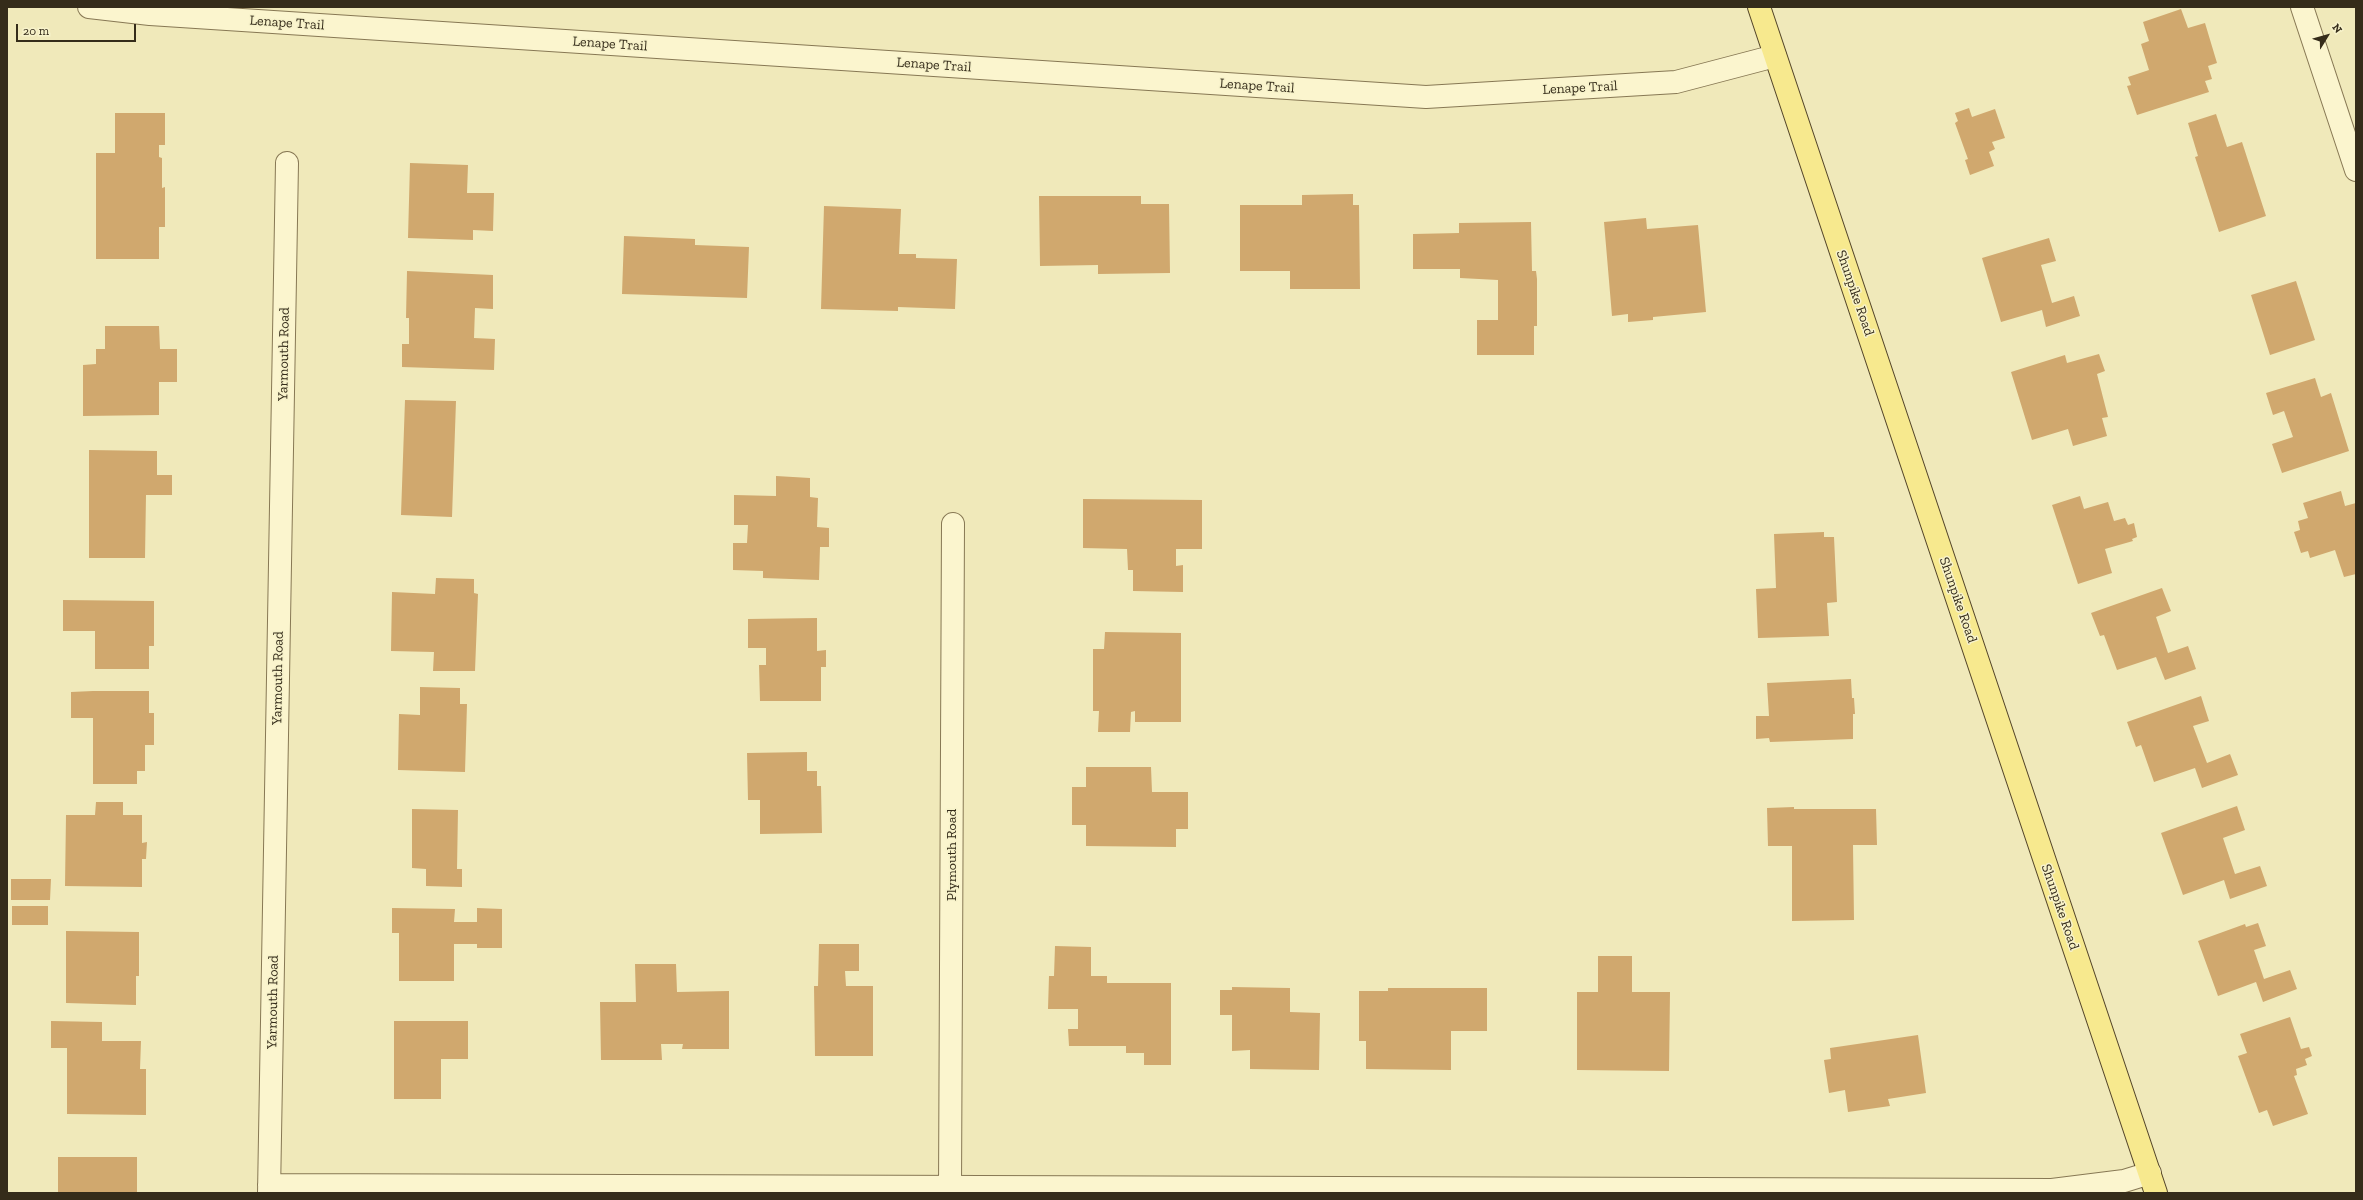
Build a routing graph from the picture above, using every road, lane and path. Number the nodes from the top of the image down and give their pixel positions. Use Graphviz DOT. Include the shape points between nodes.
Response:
graph roads {
  1 [pos="89,7"];
  2 [pos="1759,7"];
  3 [pos="2302,7"];
  4 [pos="1775,56"];
  5 [pos="287,163"];
  6 [pos="2356,170"];
  7 [pos="953,524"];
  8 [pos="2153,1183"];
  9 [pos="950,1187"];
  10 [pos="269,1189"];
  1 -- 4 [label="street, Lenape Trail" via="150,14 1426,97 1676,82"];
  2 -- 4 [label="main road, Shunpike Road"];
  3 -- 6 [label="street"];
  4 -- 8 [label="main road, Shunpike Road"];
  5 -- 10 [label="street, Yarmouth Road"];
  7 -- 9 [label="street, Plymouth Road"];
  8 -- 9 [label="street" via="2124,1181 2052,1190"];
  9 -- 10 [label="street"];
}
